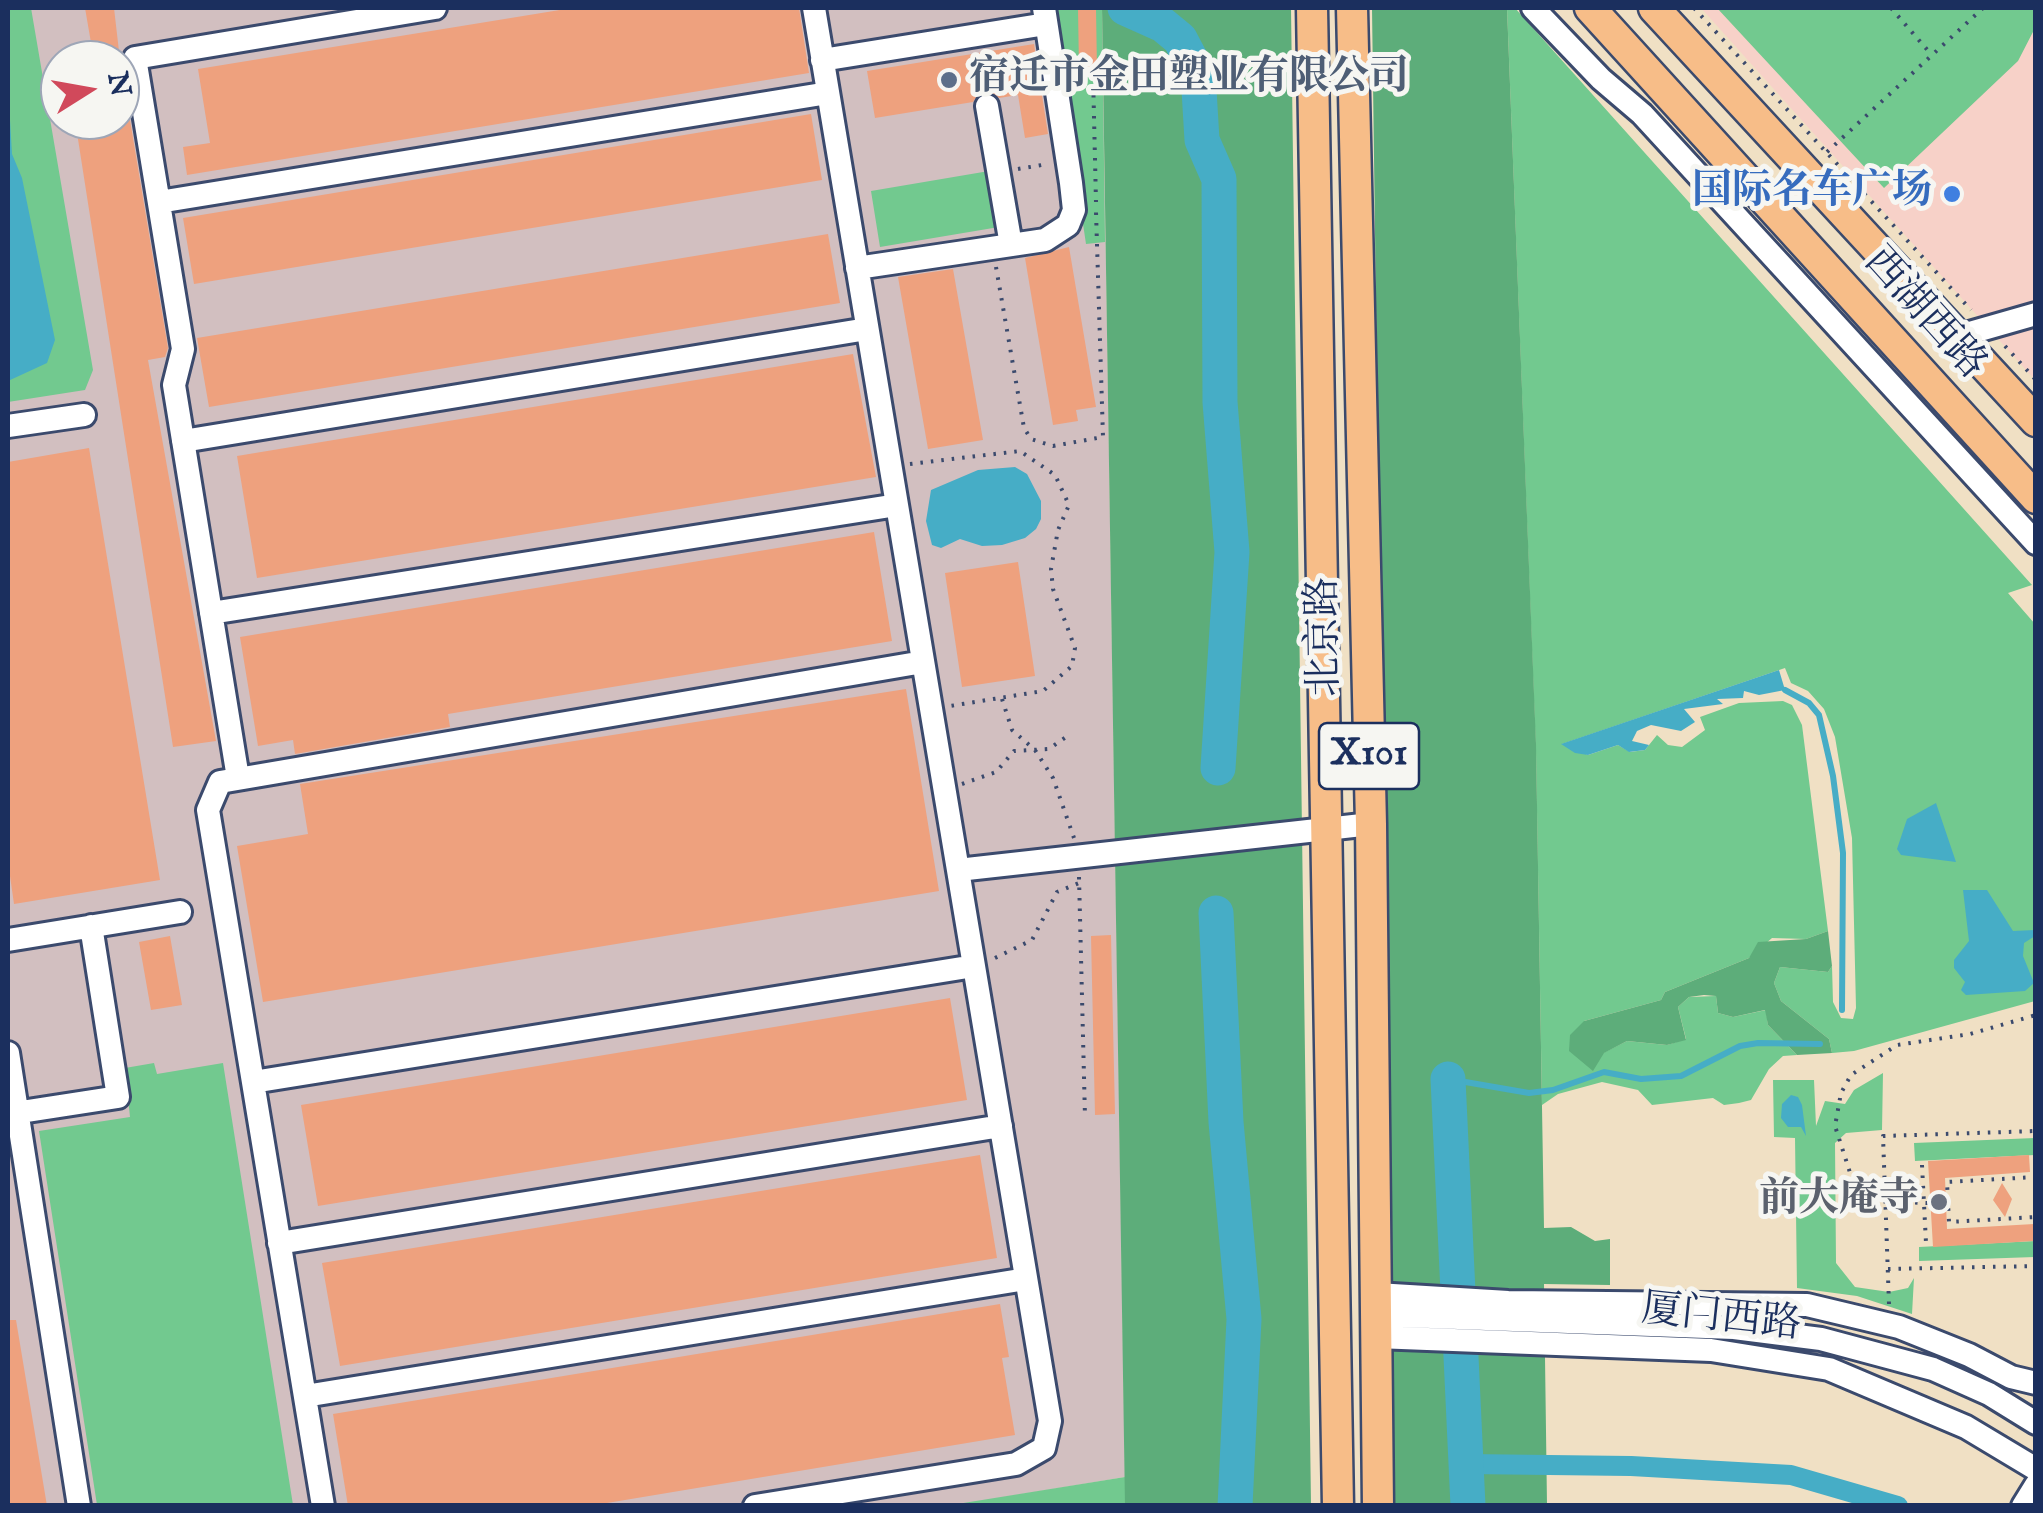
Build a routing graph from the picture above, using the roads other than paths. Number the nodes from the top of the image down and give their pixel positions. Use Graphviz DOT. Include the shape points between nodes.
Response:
graph roads {
  1 [pos="435,8"];
  2 [pos="814,8"];
  3 [pos="1312,8"];
  4 [pos="1352,8"];
  5 [pos="1533,8"];
  6 [pos="1590,8"];
  7 [pos="1654,8"];
  8 [pos="1045,16"];
  9 [pos="822,60"];
  10 [pos="828,93"];
  11 [pos="987,106"];
  12 [pos="159,202"];
  13 [pos="1002,246"];
  14 [pos="857,268"];
  15 [pos="2036,314"];
  16 [pos="867,329"];
  17 [pos="1974,332"];
  18 [pos="84,415"];
  19 [pos="2036,420"];
  20 [pos="8,426"];
  21 [pos="183,441"];
  22 [pos="2036,498"];
  23 [pos="897,505"];
  24 [pos="2036,543"];
  25 [pos="211,613"];
  26 [pos="923,662"];
  27 [pos="238,778"];
  28 [pos="1371,824"];
  29 [pos="1330,829"];
  30 [pos="958,870"];
  31 [pos="180,912"];
  32 [pos="91,926"];
  33 [pos="8,940"];
  34 [pos="974,966"];
  35 [pos="8,1053"];
  36 [pos="253,1082"];
  37 [pos="12,1113"];
  38 [pos="1000,1126"];
  39 [pos="280,1242"];
  40 [pos="1026,1279"];
  41 [pos="1376,1315"];
  42 [pos="1437,1318"];
  43 [pos="1508,1322"];
  44 [pos="2036,1383"];
  45 [pos="304,1396"];
  46 [pos="2036,1423"];
  47 [pos="2036,1469"];
  48 [pos="2036,1485"];
  49 [pos="79,1506"];
  50 [pos="323,1506"];
  51 [pos="755,1506"];
  52 [pos="1338,1506"];
  53 [pos="1378,1506"];
  54 [pos="2023,1506"];
  1 -- 12 [label="street" via="135,58"];
  2 -- 9 [label="street"];
  3 -- 29 [label="main road, 北京路 / X101"];
  4 -- 28 [label="main road, 北京路 / X101"];
  5 -- 24 [label="street" via="1642,114"];
  6 -- 22 [label="main road, 西湖西路"];
  7 -- 17 [label="main road, 西湖西路"];
  8 -- 9 [label="street"];
  8 -- 13 [label="street" via="1074,210 1068,225 1044,240"];
  9 -- 10 [label="street"];
  10 -- 12 [label="street"];
  10 -- 14 [label="street"];
  11 -- 13 [label="street"];
  12 -- 21 [label="street" via="183,348 174,385"];
  13 -- 14 [label="street"];
  14 -- 16 [label="street"];
  15 -- 17 [label="street"];
  16 -- 21 [label="street"];
  16 -- 23 [label="street"];
  17 -- 19 [label="main road, 西湖西路"];
  18 -- 20 [label="street"];
  21 -- 25 [label="street"];
  23 -- 25 [label="street"];
  23 -- 26 [label="street"];
  25 -- 27 [label="street"];
  26 -- 27 [label="street"];
  26 -- 30 [label="street"];
  27 -- 36 [label="street" via="220,782 208,810"];
  28 -- 29 [label="street"];
  28 -- 41 [label="main road, 北京路 / X101"];
  29 -- 30 [label="street"];
  29 -- 52 [label="main road, 北京路 / X101"];
  30 -- 34 [label="street"];
  31 -- 32 [label="street"];
  32 -- 33 [label="street"];
  32 -- 37 [label="street" via="118,1096"];
  34 -- 36 [label="street"];
  34 -- 38 [label="street"];
  35 -- 37 [label="street"];
  36 -- 39 [label="street"];
  37 -- 49 [label="street"];
  38 -- 39 [label="street"];
  38 -- 40 [label="street"];
  39 -- 45 [label="street"];
  40 -- 45 [label="street"];
  40 -- 51 [label="street" via="1050,1421 1044,1448 1016,1464"];
  41 -- 42 [label="street, 厦门西路"];
  41 -- 42 [label="street"];
  41 -- 53 [label="main road, 北京路 / X101"];
  42 -- 43 [label="street, 厦门西路"];
  42 -- 43 [label="street"];
  43 -- 44 [label="street" via="1807,1305 1888,1324"];
  43 -- 46 [label="street, 厦门西路" via="1734,1328 1821,1339 1933,1369"];
  43 -- 47 [label="street, 厦门西路" via="1828,1369 1966,1427"];
  45 -- 50 [label="street"];
  48 -- 54 [label="street"];
}
